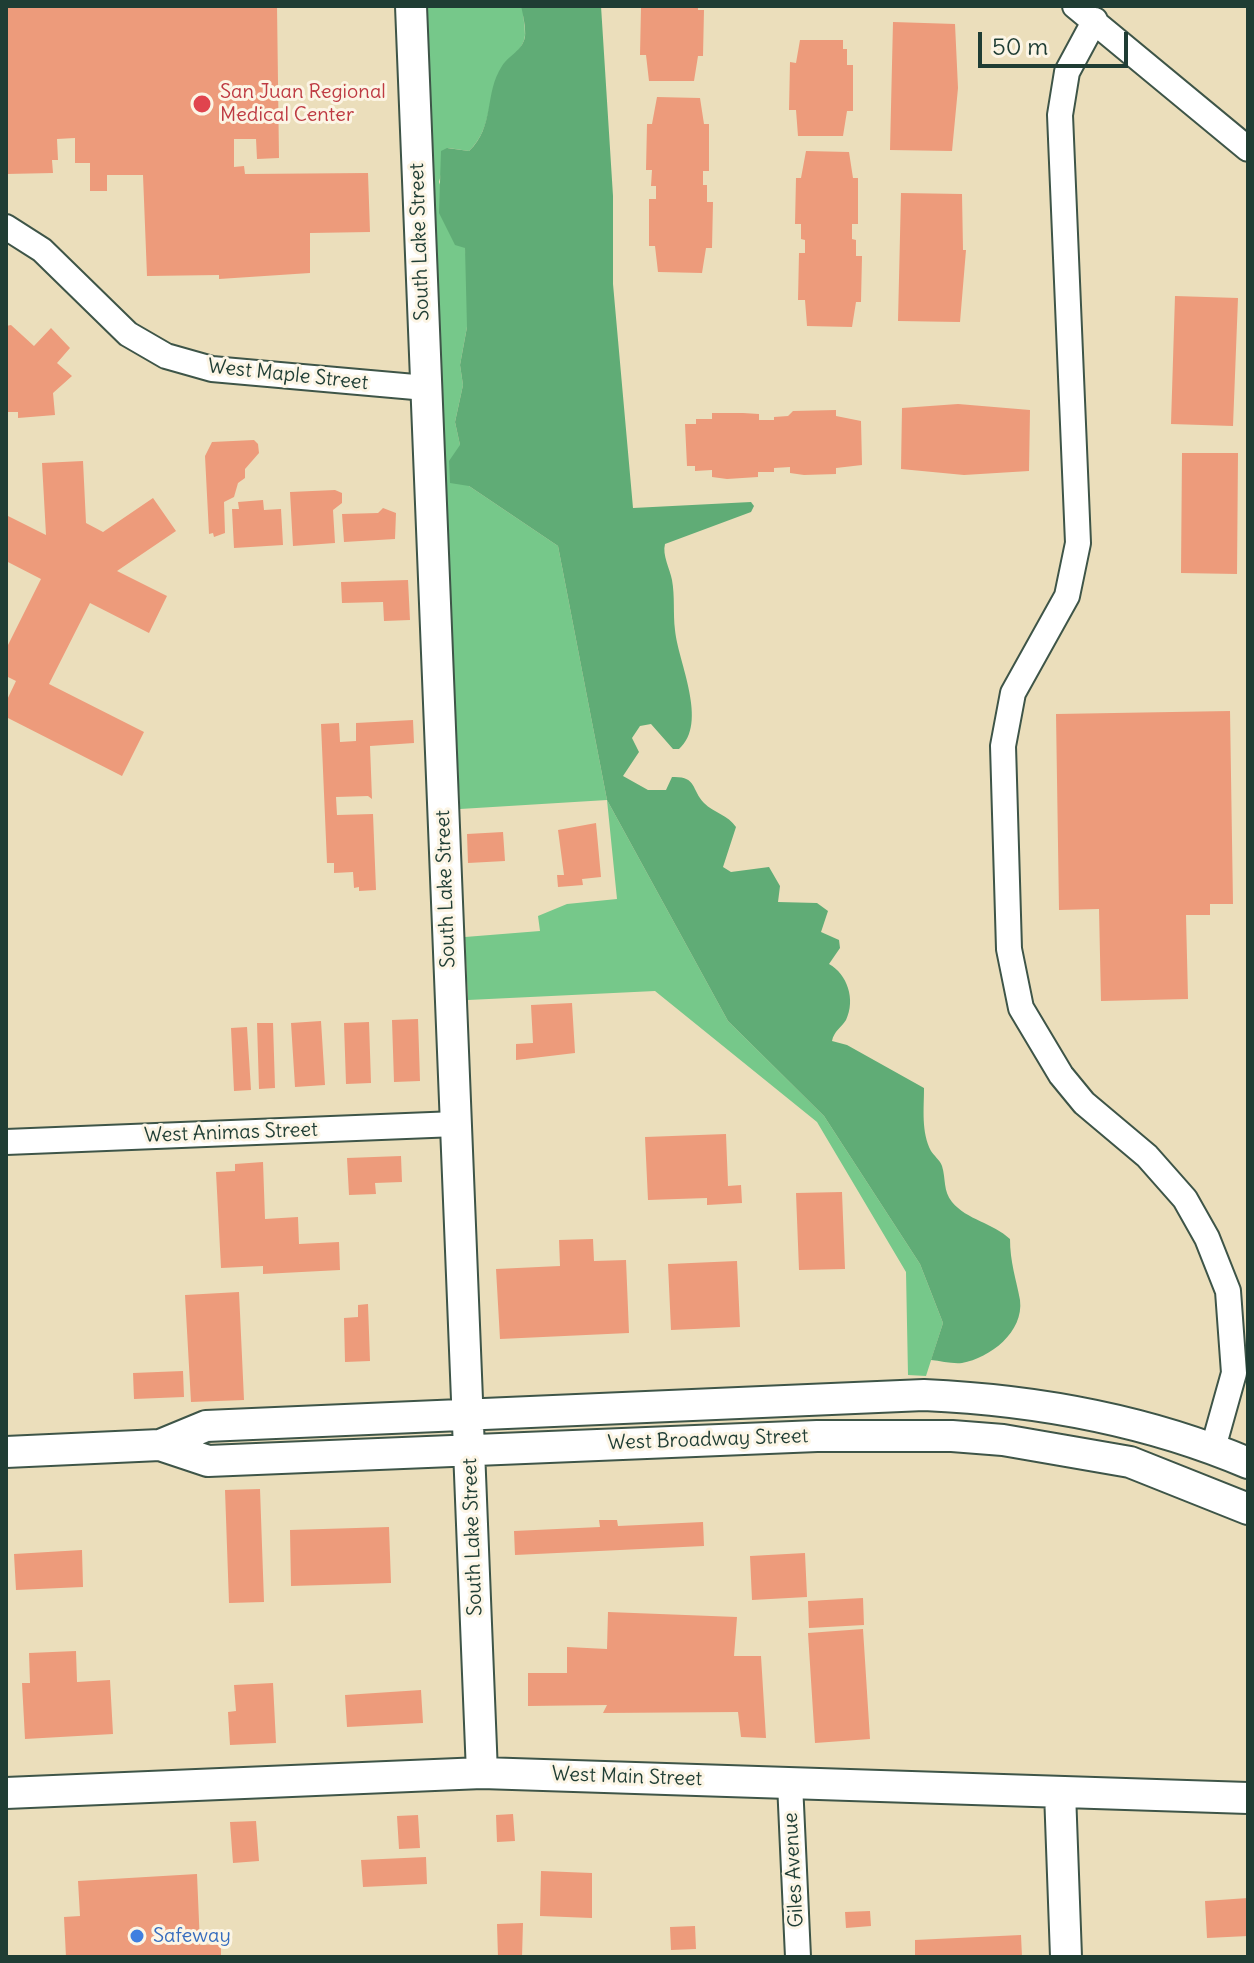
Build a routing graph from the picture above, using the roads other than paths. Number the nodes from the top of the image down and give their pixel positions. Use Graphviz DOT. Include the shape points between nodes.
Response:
graph roads {
  1 [pos="411,6"];
  2 [pos="1085,13"];
  3 [pos="1248,149"];
  4 [pos="6,227"];
  5 [pos="426,388"];
  6 [pos="456,1124"];
  7 [pos="6,1142"];
  8 [pos="467,1416"];
  9 [pos="160,1445"];
  10 [pos="470,1448"];
  11 [pos="1213,1448"];
  12 [pos="6,1452"];
  13 [pos="1248,1463"];
  14 [pos="1248,1509"];
  15 [pos="482,1773"];
  16 [pos="790,1783"];
  17 [pos="1060,1792"];
  18 [pos="6,1793"];
  19 [pos="1248,1798"];
  20 [pos="798,1957"];
  21 [pos="1066,1957"];
  1 -- 5 [label="main road, South Lake Street"];
  2 -- 3 [label="street"];
  2 -- 11 [label="street" via="1060,115 1078,543 1067,596 1023,670 1006,717 1009,949 1021,1008 1061,1075 1103,1122 1167,1176 1213,1251 1228,1291 1235,1347 1234,1373"];
  4 -- 5 [label="street, West Maple Street" via="42,250 128,334 166,356 212,369"];
  5 -- 6 [label="main road, South Lake Street"];
  6 -- 7 [label="street, West Animas Street"];
  6 -- 8 [label="main road, South Lake Street"];
  8 -- 9 [label="main road, West Broadway Street" via="206,1426"];
  8 -- 10 [label="main road, South Lake Street"];
  8 -- 11 [label="main road, West Broadway Street" via="924,1395 1049,1406 1141,1424"];
  9 -- 10 [label="main road, West Broadway Street" via="208,1461"];
  9 -- 12 [label="main road, West Broadway Street"];
  10 -- 14 [label="main road, West Broadway Street" via="844,1435 1003,1440 1130,1462"];
  10 -- 15 [label="main road, South Lake Street"];
  11 -- 13 [label="main road, West Broadway Street"];
  15 -- 16 [label="main road, West Main Street"];
  15 -- 18 [label="main road, West Main Street"];
  16 -- 17 [label="main road, West Main Street"];
  16 -- 20 [label="street, Giles Avenue"];
  17 -- 19 [label="main road, West Main Street"];
  17 -- 21 [label="main road"];
}
